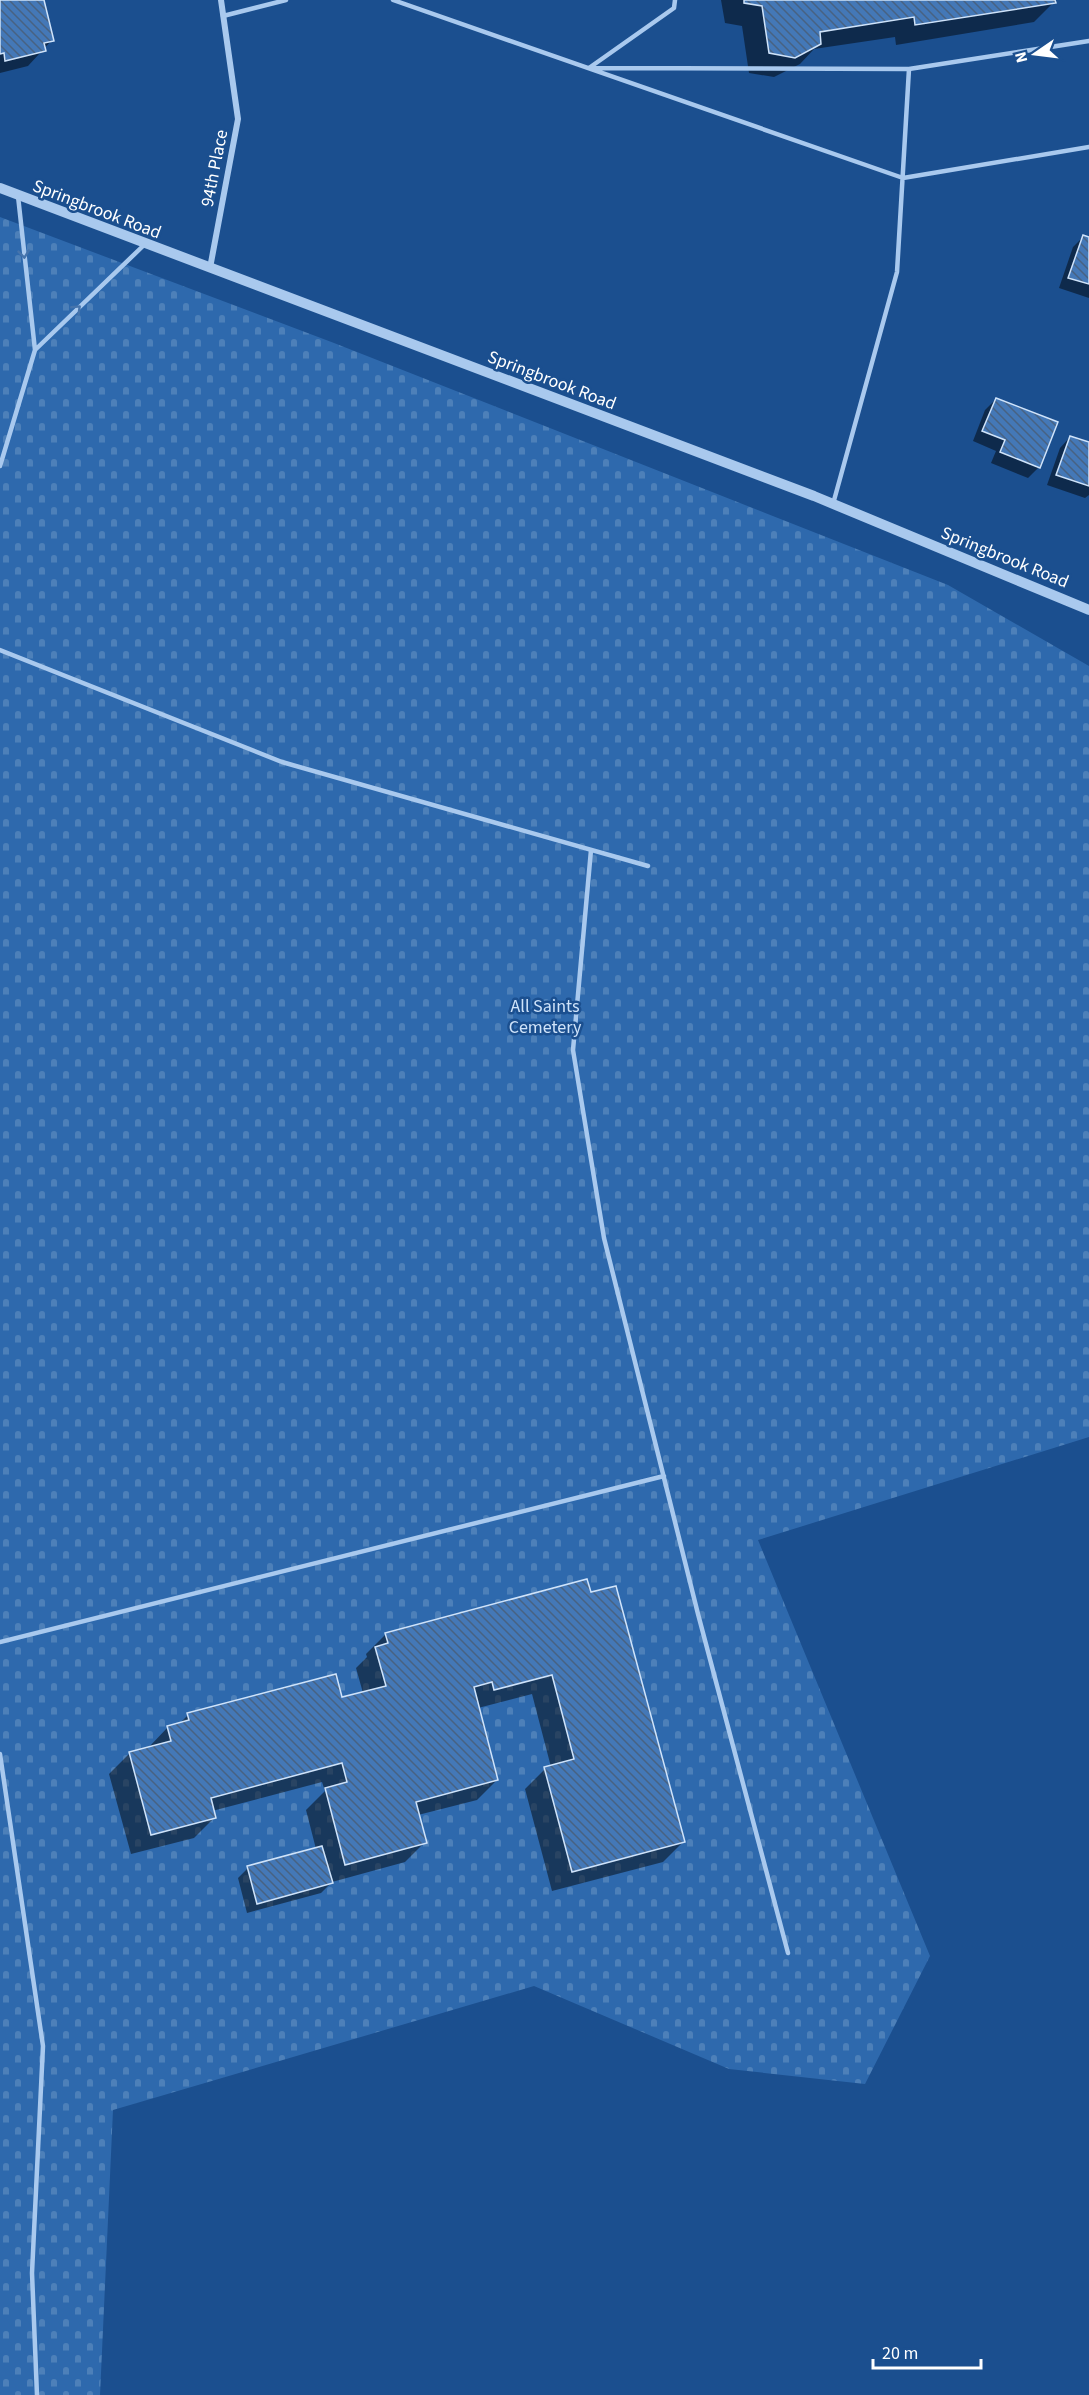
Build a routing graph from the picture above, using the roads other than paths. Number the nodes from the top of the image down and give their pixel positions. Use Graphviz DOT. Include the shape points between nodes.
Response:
graph roads {
  1 [pos="221,0"];
  2 [pos="286,0"];
  3 [pos="393,0"];
  4 [pos="675,0"];
  5 [pos="223,16"];
  6 [pos="1089,41"];
  7 [pos="590,68"];
  8 [pos="909,69"];
  9 [pos="1089,147"];
  10 [pos="903,178"];
  11 [pos="0,188"];
  12 [pos="18,196"];
  13 [pos="144,244"];
  14 [pos="210,269"];
  15 [pos="35,350"];
  16 [pos="0,466"];
  17 [pos="833,504"];
  18 [pos="1089,610"];
  19 [pos="0,650"];
  20 [pos="591,850"];
  21 [pos="648,866"];
  22 [pos="664,1476"];
  23 [pos="0,1642"];
  24 [pos="0,1754"];
  25 [pos="788,1953"];
  26 [pos="38,2395"];
  1 -- 5 [label="street, 94th Place"];
  2 -- 5 [label="lane"];
  3 -- 7 [label="lane"];
  4 -- 7 [label="lane" via="674,8"];
  5 -- 14 [label="street, 94th Place" via="238,120"];
  6 -- 8 [label="lane"];
  7 -- 8 [label="lane"];
  7 -- 10 [label="lane"];
  8 -- 10 [label="lane"];
  9 -- 10 [label="lane"];
  10 -- 17 [label="lane" via="897,272"];
  11 -- 12 [label="street, Springbrook Road"];
  12 -- 13 [label="street, Springbrook Road"];
  12 -- 15 [label="lane, one-way"];
  13 -- 14 [label="street, Springbrook Road"];
  15 -- 13 [label="lane, one-way"];
  14 -- 17 [label="street, Springbrook Road"];
  15 -- 16 [label="lane"];
  17 -- 18 [label="street, Springbrook Road"];
  19 -- 20 [label="lane" via="282,762"];
  20 -- 21 [label="lane"];
  20 -- 22 [label="lane" via="573,1050 604,1238"];
  22 -- 23 [label="lane"];
  22 -- 25 [label="lane"];
  24 -- 26 [label="lane" via="43,2046 32,2273"];
}
